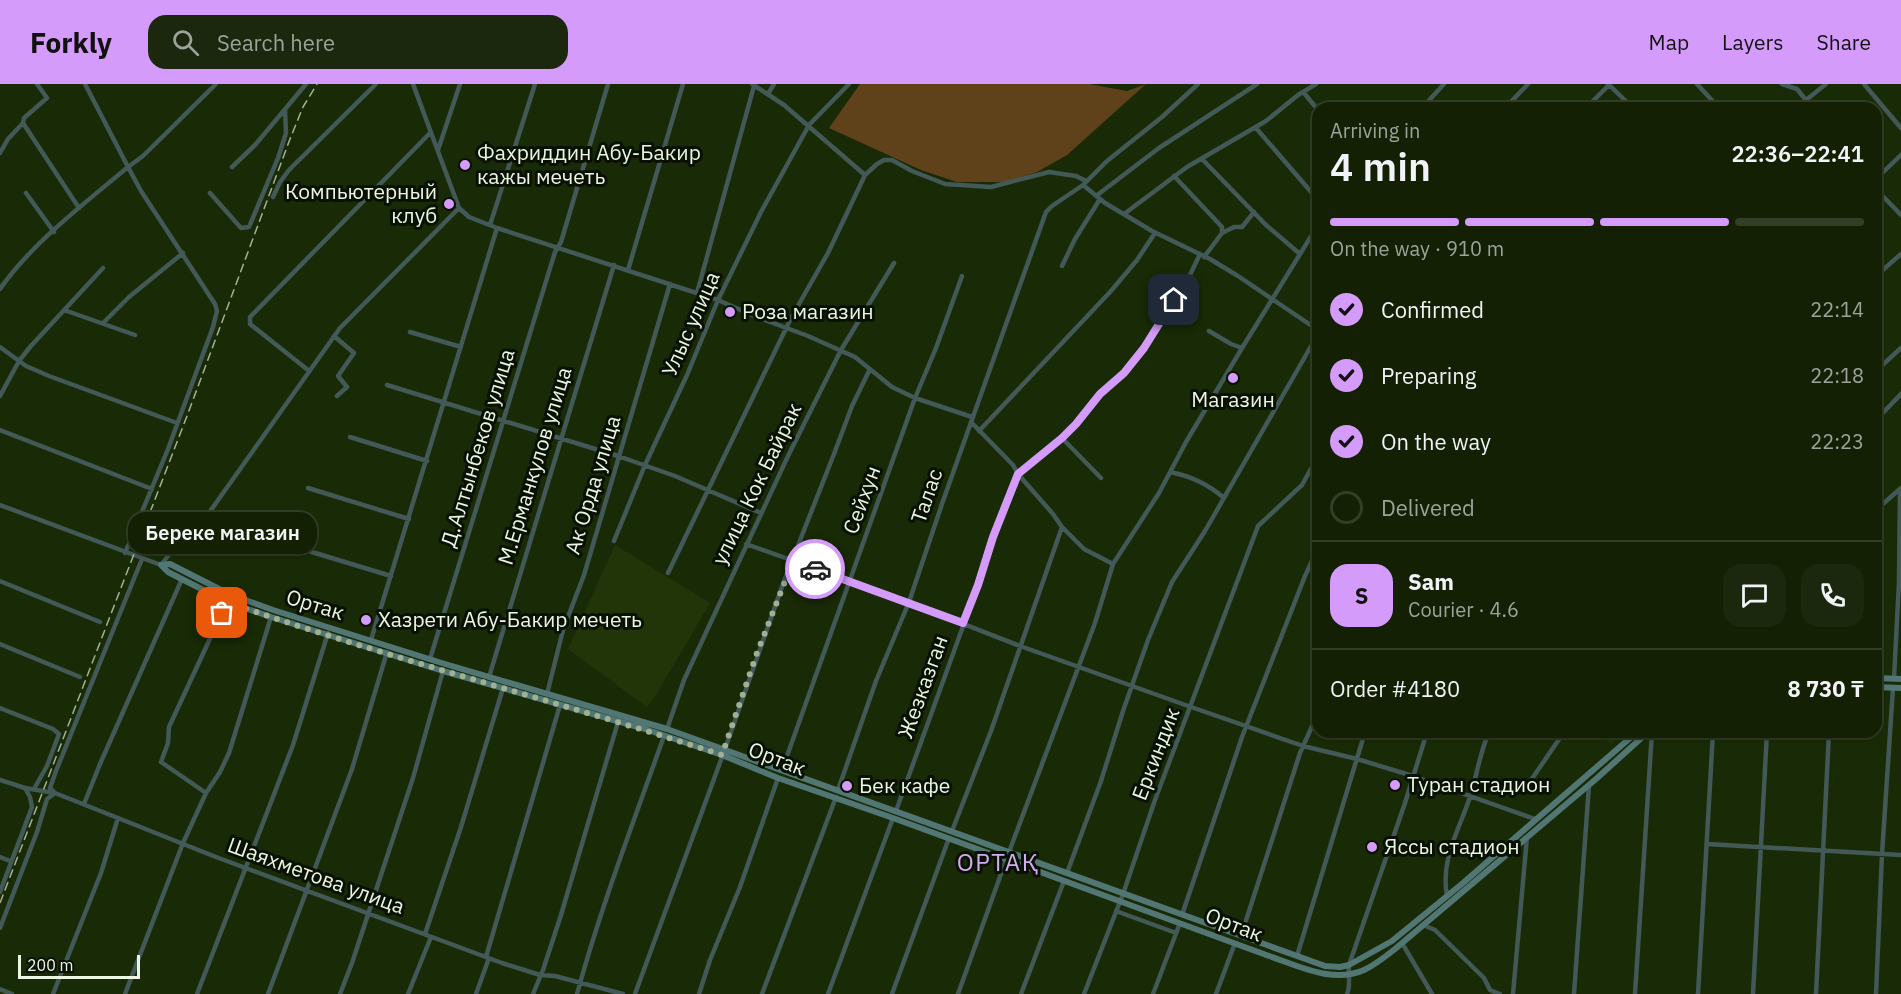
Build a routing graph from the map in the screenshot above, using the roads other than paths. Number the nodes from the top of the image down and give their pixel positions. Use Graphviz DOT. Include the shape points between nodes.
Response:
graph roads {
  1 [pos="37,84"];
  2 [pos="85,84"];
  3 [pos="216,84"];
  4 [pos="306,84"];
  5 [pos="376,84"];
  6 [pos="414,84"];
  7 [pos="460,84"];
  8 [pos="535,84"];
  9 [pos="608,84"];
  10 [pos="683,84"];
  11 [pos="774,84"];
  12 [pos="849,84"];
  13 [pos="1198,84"];
  14 [pos="1257,84"];
  15 [pos="1316,84"];
  16 [pos="1444,84"];
  17 [pos="1528,84"];
  18 [pos="1609,84"];
  19 [pos="1696,84"];
  20 [pos="1782,84"];
  21 [pos="1826,84"];
  22 [pos="1864,84"];
  23 [pos="753,85"];
  24 [pos="1304,93"];
  25 [pos="768,94"];
  26 [pos="1804,101"];
  27 [pos="1428,102"];
  28 [pos="1511,102"];
  29 [pos="1592,102"];
  30 [pos="1627,102"];
  31 [pos="1713,102"];
  32 [pos="1879,102"];
  33 [pos="1312,103"];
  34 [pos="1882,105"];
  35 [pos="285,110"];
  36 [pos="22,123"];
  37 [pos="809,125"];
  38 [pos="1256,128"];
  39 [pos="1901,128"];
  40 [pos="431,132"];
  41 [pos="438,150"];
  42 [pos="0,153"];
  43 [pos="1901,155"];
  44 [pos="1202,159"];
  45 [pos="128,167"];
  46 [pos="232,167"];
  47 [pos="1882,173"];
  48 [pos="865,175"];
  49 [pos="1174,176"];
  50 [pos="1084,183"];
  51 [pos="26,193"];
  52 [pos="210,193"];
  53 [pos="1312,193"];
  54 [pos="1882,195"];
  55 [pos="273,197"];
  56 [pos="1098,197"];
  57 [pos="79,207"];
  58 [pos="459,208"];
  59 [pos="1254,212"];
  60 [pos="1124,214"];
  61 [pos="1901,216"];
  62 [pos="490,225"];
  63 [pos="497,228"];
  64 [pos="54,232"];
  65 [pos="1155,232"];
  66 [pos="1222,233"];
  67 [pos="1312,235"];
  68 [pos="557,247"];
  69 [pos="183,253"];
  70 [pos="1300,254"];
  71 [pos="1901,254"];
  72 [pos="1202,255"];
  73 [pos="894,262"];
  74 [pos="614,265"];
  75 [pos="1062,266"];
  76 [pos="103,268"];
  77 [pos="628,270"];
  78 [pos="1882,271"];
  79 [pos="962,276"];
  80 [pos="670,284"];
  81 [pos="0,289"];
  82 [pos="697,293"];
  83 [pos="1272,299"];
  84 [pos="718,300"];
  85 [pos="64,310"];
  86 [pos="103,323"];
  87 [pos="786,327"];
  88 [pos="1312,328"];
  89 [pos="1209,331"];
  90 [pos="410,332"];
  91 [pos="135,335"];
  92 [pos="334,336"];
  93 [pos="1312,343"];
  94 [pos="0,347"];
  95 [pos="461,347"];
  96 [pos="1242,348"];
  97 [pos="1901,348"];
  98 [pos="841,350"];
  99 [pos="19,361"];
  100 [pos="1882,365"];
  101 [pos="870,369"];
  102 [pos="308,370"];
  103 [pos="387,385"];
  104 [pos="1901,394"];
  105 [pos="0,396"];
  106 [pos="337,396"];
  107 [pos="915,399"];
  108 [pos="445,403"];
  109 [pos="1882,414"];
  110 [pos="971,419"];
  111 [pos="503,421"];
  112 [pos="177,423"];
  113 [pos="0,430"];
  114 [pos="979,431"];
  115 [pos="350,437"];
  116 [pos="1062,438"];
  117 [pos="562,439"];
  118 [pos="618,456"];
  119 [pos="427,461"];
  120 [pos="645,465"];
  121 [pos="1312,467"];
  122 [pos="1170,472"];
  123 [pos="1018,474"];
  124 [pos="1101,478"];
  125 [pos="308,488"];
  126 [pos="152,489"];
  127 [pos="1900,489"];
  128 [pos="707,490"];
  129 [pos="1224,498"];
  130 [pos="0,505"];
  131 [pos="1882,505"];
  132 [pos="761,513"];
  133 [pos="409,519"];
  134 [pos="1062,527"];
  135 [pos="269,539"];
  136 [pos="614,541"];
  137 [pos="746,544"];
  138 [pos="125,553"];
  139 [pos="142,560"];
  140 [pos="793,561"];
  141 [pos="1312,561"];
  142 [pos="1113,564"];
  143 [pos="161,565"];
  144 [pos="668,573"];
  145 [pos="391,576"];
  146 [pos="182,579"];
  147 [pos="0,581"];
  148 [pos="850,581"];
  149 [pos="227,602"];
  150 [pos="909,602"];
  151 [pos="271,617"];
  152 [pos="100,622"];
  153 [pos="963,623"];
  154 [pos="330,627"];
  155 [pos="327,635"];
  156 [pos="372,640"];
  157 [pos="0,644"];
  158 [pos="1020,646"];
  159 [pos="387,652"];
  160 [pos="430,659"];
  161 [pos="1078,665"];
  162 [pos="444,671"];
  163 [pos="80,677"];
  164 [pos="489,677"];
  165 [pos="1882,678"];
  166 [pos="1897,679"];
  167 [pos="1132,686"];
  168 [pos="1882,687"];
  169 [pos="503,688"];
  170 [pos="1893,688"];
  171 [pos="1901,688"];
  172 [pos="547,694"];
  173 [pos="560,705"];
  174 [pos="1191,707"];
  175 [pos="0,708"];
  176 [pos="618,722"];
  177 [pos="1312,726"];
  178 [pos="1246,727"];
  179 [pos="665,732"];
  180 [pos="1363,738"];
  181 [pos="1425,738"];
  182 [pos="1487,738"];
  183 [pos="1560,738"];
  184 [pos="1630,738"];
  185 [pos="1643,738"];
  186 [pos="1650,738"];
  187 [pos="1713,738"];
  188 [pos="1767,738"];
  189 [pos="1829,738"];
  190 [pos="1303,746"];
  191 [pos="723,752"];
  192 [pos="1357,759"];
  193 [pos="782,770"];
  194 [pos="1413,776"];
  195 [pos="778,778"];
  196 [pos="0,780"];
  197 [pos="1589,785"];
  198 [pos="1527,786"];
  199 [pos="24,788"];
  200 [pos="34,789"];
  201 [pos="55,793"];
  202 [pos="206,793"];
  203 [pos="837,794"];
  204 [pos="1470,796"];
  205 [pos="84,804"];
  206 [pos="895,814"];
  207 [pos="118,818"];
  208 [pos="1535,819"];
  209 [pos="950,835"];
  210 [pos="1527,837"];
  211 [pos="183,843"];
  212 [pos="1707,844"];
  213 [pos="1761,847"];
  214 [pos="1824,850"];
  215 [pos="1009,852"];
  216 [pos="1882,854"];
  217 [pos="1901,855"];
  218 [pos="0,857"];
  219 [pos="1496,858"];
  220 [pos="1006,860"];
  221 [pos="10,861"];
  222 [pos="245,867"];
  223 [pos="1067,873"];
  224 [pos="1064,881"];
  225 [pos="308,890"];
  226 [pos="0,892"];
  227 [pos="1447,896"];
  228 [pos="1122,897"];
  229 [pos="1116,911"];
  230 [pos="368,914"];
  231 [pos="1182,915"];
  232 [pos="1180,923"];
  233 [pos="1423,925"];
  234 [pos="0,928"];
  235 [pos="1176,933"];
  236 [pos="425,934"];
  237 [pos="1241,936"];
  238 [pos="431,937"];
  239 [pos="1234,943"];
  240 [pos="1402,943"];
  241 [pos="1297,956"];
  242 [pos="487,957"];
  243 [pos="1349,966"];
  244 [pos="540,975"];
  245 [pos="1348,975"];
  246 [pos="580,982"];
  247 [pos="0,989"];
  248 [pos="1348,993"];
  249 [pos="12,994"];
  250 [pos="53,994"];
  251 [pos="125,994"];
  252 [pos="197,994"];
  253 [pos="268,994"];
  254 [pos="340,994"];
  255 [pos="408,994"];
  256 [pos="476,994"];
  257 [pos="533,994"];
  258 [pos="577,994"];
  259 [pos="623,994"];
  260 [pos="635,994"];
  261 [pos="699,994"];
  262 [pos="762,994"];
  263 [pos="828,994"];
  264 [pos="892,994"];
  265 [pos="958,994"];
  266 [pos="1021,994"];
  267 [pos="1084,994"];
  268 [pos="1153,994"];
  269 [pos="1216,994"];
  270 [pos="1432,994"];
  271 [pos="1500,994"];
  272 [pos="1514,994"];
  273 [pos="1574,994"];
  274 [pos="1635,994"];
  275 [pos="1698,994"];
  276 [pos="1753,994"];
  277 [pos="1816,994"];
  278 [pos="1876,994"];
  1 -- 36 [label="street" via="47,98"];
  2 -- 45 [label="street"];
  3 -- 45 [label="street"];
  4 -- 35 [label="street"];
  5 -- 55 [label="street" via="289,170"];
  6 -- 40 [label="street"];
  7 -- 41 [label="street"];
  8 -- 62 [label="street"];
  9 -- 68 [label="street, Д.Алтынбеков улица"];
  10 -- 77 [label="street"];
  11 -- 25 [label="street"];
  12 -- 37 [label="street, Улыс улица"];
  13 -- 50 [label="street"];
  14 -- 56 [label="street" via="1159,148"];
  15 -- 24 [label="street"];
  16 -- 27 [label="street"];
  17 -- 28 [label="street"];
  18 -- 29 [label="street"];
  18 -- 30 [label="street"];
  19 -- 31 [label="street"];
  20 -- 26 [label="street" via="1797,89"];
  21 -- 26 [label="street"];
  22 -- 32 [label="street"];
  23 -- 25 [label="street"];
  23 -- 82 [label="street"];
  24 -- 33 [label="street"];
  24 -- 38 [label="street"];
  25 -- 37 [label="street"];
  34 -- 39 [label="street"];
  35 -- 46 [label="street"];
  35 -- 52 [label="street" via="286,133 249,227 241,228"];
  36 -- 42 [label="street"];
  36 -- 57 [label="street"];
  37 -- 48 [label="street"];
  37 -- 84 [label="street, Улыс улица"];
  38 -- 44 [label="street"];
  38 -- 53 [label="street"];
  40 -- 41 [label="street"];
  40 -- 102 [label="street" via="250,317 250,324"];
  41 -- 58 [label="street"];
  43 -- 47 [label="street"];
  44 -- 49 [label="street"];
  44 -- 59 [label="street"];
  45 -- 57 [label="street"];
  45 -- 69 [label="street"];
  48 -- 50 [label="street" via="884,160 892,160 945,184 991,187 1049,172 1076,176"];
  48 -- 87 [label="street" via="828,253"];
  49 -- 60 [label="street"];
  49 -- 66 [label="street" via="1218,221"];
  50 -- 56 [label="street"];
  50 -- 110 [label="street, Талас" via="1046,212"];
  51 -- 64 [label="street"];
  54 -- 61 [label="street"];
  56 -- 60 [label="street"];
  56 -- 75 [label="street"];
  57 -- 64 [label="street"];
  58 -- 62 [label="street" via="469,217"];
  58 -- 92 [label="street"];
  59 -- 66 [label="street" via="1242,227"];
  59 -- 70 [label="street"];
  60 -- 65 [label="street"];
  62 -- 63 [label="street"];
  63 -- 68 [label="street"];
  63 -- 95 [label="street"];
  64 -- 81 [label="street"];
  65 -- 72 [label="street"];
  65 -- 114 [label="street" via="1111,291"];
  66 -- 72 [label="street, Жезказган"];
  67 -- 70 [label="street"];
  68 -- 74 [label="street"];
  68 -- 111 [label="street, Д.Алтынбеков улица"];
  69 -- 86 [label="street"];
  69 -- 112 [label="street" via="217,311"];
  70 -- 83 [label="street"];
  71 -- 78 [label="street"];
  72 -- 83 [label="street"];
  72 -- 116 [label="street, Жезказган" via="1144,348"];
  73 -- 98 [label="street, улица Кок Байрак"];
  74 -- 77 [label="street"];
  74 -- 117 [label="street, М.Ерманкулов улица"];
  76 -- 85 [label="street"];
  77 -- 80 [label="street"];
  79 -- 107 [label="street, Сейхун"];
  80 -- 82 [label="street"];
  80 -- 118 [label="street, Ак Орда улица"];
  82 -- 84 [label="street"];
  83 -- 88 [label="street"];
  83 -- 96 [label="street"];
  84 -- 87 [label="street"];
  84 -- 120 [label="street, Улыс улица"];
  85 -- 86 [label="street"];
  85 -- 99 [label="street"];
  86 -- 91 [label="street"];
  87 -- 98 [label="street"];
  87 -- 128 [label="street"];
  89 -- 96 [label="street"];
  90 -- 95 [label="street"];
  92 -- 102 [label="street"];
  92 -- 106 [label="street" via="354,353 338,376 347,387"];
  93 -- 129 [label="street"];
  94 -- 99 [label="street"];
  95 -- 108 [label="street"];
  96 -- 122 [label="street"];
  97 -- 100 [label="street"];
  98 -- 101 [label="street"];
  98 -- 132 [label="street, улица Кок Байрак"];
  99 -- 105 [label="street"];
  99 -- 112 [label="street" via="49,376"];
  101 -- 107 [label="street"];
  101 -- 140 [label="street"];
  102 -- 143 [label="street" via="194,534"];
  103 -- 108 [label="street"];
  104 -- 109 [label="street"];
  107 -- 110 [label="street"];
  107 -- 148 [label="street, Сейхун"];
  108 -- 111 [label="street"];
  108 -- 119 [label="street"];
  110 -- 114 [label="street"];
  110 -- 150 [label="street, Талас"];
  111 -- 117 [label="street"];
  111 -- 160 [label="street, Д.Алтынбеков улица"];
  112 -- 126 [label="street"];
  113 -- 126 [label="street"];
  114 -- 123 [label="street"];
  115 -- 119 [label="street"];
  116 -- 123 [label="street, Жезказган"];
  116 -- 124 [label="street"];
  117 -- 118 [label="street"];
  117 -- 164 [label="street, М.Ерманкулов улица"];
  118 -- 120 [label="street"];
  118 -- 172 [label="street, Ак Орда улица"];
  119 -- 133 [label="street"];
  120 -- 128 [label="street"];
  120 -- 136 [label="street, Улыс улица"];
  121 -- 174 [label="street, Еркиндик" via="1302,485 1258,526"];
  122 -- 129 [label="street" via="1199,481"];
  122 -- 142 [label="street"];
  123 -- 134 [label="street"];
  123 -- 153 [label="street, Жезказган"];
  125 -- 133 [label="street"];
  126 -- 138 [label="street"];
  127 -- 131 [label="street"];
  127 -- 166 [label="street"];
  128 -- 132 [label="street"];
  128 -- 144 [label="street"];
  129 -- 167 [label="street" via="1172,582"];
  130 -- 138 [label="street, Ортак"];
  132 -- 137 [label="street, улица Кок Байрак"];
  133 -- 145 [label="street"];
  134 -- 142 [label="street" via="1084,549"];
  134 -- 158 [label="street"];
  135 -- 145 [label="street"];
  137 -- 140 [label="street"];
  137 -- 179 [label="street, улица Кок Байрак" via="684,680"];
  138 -- 139 [label="street, Ортак"];
  139 -- 143 [label="street, Ортак"];
  139 -- 201 [label="street" via="56,771 50,788"];
  140 -- 148 [label="street"];
  140 -- 191 [label="street"];
  141 -- 178 [label="street"];
  142 -- 161 [label="street"];
  143 -- 146 [label="street, Ортак"];
  143 -- 154 [label="street, Ортак" via="170,564 229,594"];
  145 -- 156 [label="street"];
  146 -- 149 [label="street, Ортак"];
  146 -- 205 [label="street"];
  147 -- 152 [label="street"];
  148 -- 150 [label="street"];
  148 -- 193 [label="street, Сейхун"];
  149 -- 151 [label="street, Ортак"];
  149 -- 202 [label="street" via="169,727 161,762"];
  150 -- 153 [label="street"];
  150 -- 203 [label="street, Талас" via="876,681"];
  151 -- 155 [label="street, Ортак"];
  151 -- 202 [label="street" via="229,753"];
  153 -- 158 [label="street"];
  153 -- 206 [label="street, Жезказган"];
  154 -- 155 [label="street"];
  154 -- 156 [label="street, Ортак"];
  155 -- 159 [label="street, Ортак"];
  155 -- 222 [label="street" via="293,745"];
  156 -- 160 [label="street, Ортак"];
  157 -- 163 [label="street"];
  158 -- 161 [label="street"];
  158 -- 209 [label="street"];
  159 -- 162 [label="street, Ортак"];
  159 -- 225 [label="street" via="355,758"];
  160 -- 164 [label="street, Ортак"];
  161 -- 167 [label="street"];
  161 -- 215 [label="street"];
  162 -- 169 [label="street, Ортак"];
  162 -- 230 [label="street"];
  164 -- 172 [label="street, Ортак"];
  165 -- 166 [label="street"];
  167 -- 174 [label="street"];
  167 -- 223 [label="street"];
  168 -- 170 [label="street"];
  169 -- 173 [label="street, Ортак"];
  169 -- 236 [label="street"];
  170 -- 171 [label="street"];
  170 -- 216 [label="street"];
  172 -- 179 [label="street, Ортак"];
  173 -- 176 [label="street, Ортак"];
  173 -- 242 [label="street"];
  174 -- 178 [label="street"];
  174 -- 228 [label="street, Еркиндик"];
  175 -- 200 [label="street" via="59,734"];
  176 -- 179 [label="street, Ортак"];
  176 -- 244 [label="street"];
  177 -- 190 [label="street"];
  178 -- 190 [label="street"];
  178 -- 231 [label="street"];
  179 -- 191 [label="street, Ортак"];
  179 -- 246 [label="street, улица Кок Байрак"];
  180 -- 192 [label="street"];
  181 -- 194 [label="street"];
  182 -- 204 [label="street"];
  183 -- 198 [label="street"];
  184 -- 208 [label="street"];
  185 -- 197 [label="street"];
  186 -- 274 [label="street"];
  187 -- 212 [label="street"];
  188 -- 213 [label="street"];
  189 -- 214 [label="street"];
  190 -- 192 [label="street"];
  190 -- 237 [label="street"];
  191 -- 193 [label="street, Ортак"];
  191 -- 195 [label="street, Ортак"];
  191 -- 260 [label="street"];
  192 -- 194 [label="street"];
  192 -- 241 [label="street"];
  193 -- 203 [label="street, Ортак"];
  194 -- 204 [label="street"];
  194 -- 243 [label="street"];
  195 -- 203 [label="street, Ортак"];
  195 -- 261 [label="street"];
  196 -- 199 [label="street, Шаяхметова улица"];
  197 -- 210 [label="street"];
  197 -- 273 [label="street"];
  199 -- 200 [label="street, Шаяхметова улица"];
  199 -- 221 [label="street" via="32,807"];
  200 -- 201 [label="street, Шаяхметова улица"];
  201 -- 205 [label="street, Шаяхметова улица"];
  201 -- 234 [label="street" via="47,799"];
  202 -- 211 [label="street"];
  203 -- 206 [label="street, Ортак"];
  203 -- 262 [label="street, Талас"];
  204 -- 208 [label="street"];
  204 -- 227 [label="street" via="1448,856"];
  205 -- 207 [label="street, Шаяхметова улица"];
  206 -- 209 [label="street, Ортак"];
  206 -- 263 [label="street, Жезказган"];
  207 -- 211 [label="street, Шаяхметова улица"];
  207 -- 250 [label="street" via="101,873"];
  208 -- 219 [label="street"];
  209 -- 215 [label="street, Ортак"];
  209 -- 220 [label="street, Ортак"];
  209 -- 264 [label="street"];
  210 -- 219 [label="street"];
  210 -- 272 [label="street"];
  211 -- 222 [label="street, Шаяхметова улица"];
  211 -- 251 [label="street"];
  212 -- 213 [label="street"];
  212 -- 275 [label="street"];
  213 -- 214 [label="street"];
  213 -- 276 [label="street"];
  214 -- 216 [label="street"];
  214 -- 277 [label="street"];
  215 -- 223 [label="street, Ортак"];
  216 -- 217 [label="street"];
  216 -- 278 [label="street"];
  218 -- 221 [label="street"];
  219 -- 227 [label="street"];
  219 -- 233 [label="street"];
  220 -- 224 [label="street, Ортак"];
  220 -- 265 [label="street"];
  221 -- 226 [label="street"];
  222 -- 225 [label="street, Шаяхметова улица"];
  222 -- 252 [label="street"];
  223 -- 228 [label="street, Ортак"];
  224 -- 228 [label="street, Ортак"];
  224 -- 266 [label="street"];
  225 -- 230 [label="street, Шаяхметова улица"];
  225 -- 253 [label="street"];
  227 -- 243 [label="street" via="1392,941"];
  228 -- 229 [label="street, Еркиндик"];
  228 -- 231 [label="street, Ортак"];
  228 -- 232 [label="street, Ортак"];
  229 -- 235 [label="street"];
  229 -- 267 [label="street, Еркиндик"];
  230 -- 236 [label="street, Шаяхметова улица"];
  230 -- 254 [label="street"];
  231 -- 237 [label="street, Ортак"];
  232 -- 235 [label="street"];
  232 -- 239 [label="street, Ортак"];
  233 -- 240 [label="street"];
  233 -- 271 [label="street" via="1435,930 1484,978 1490,990"];
  235 -- 268 [label="street"];
  236 -- 238 [label="street, Шаяхметова улица"];
  237 -- 241 [label="street, Ортак"];
  238 -- 242 [label="street, Шаяхметова улица"];
  238 -- 255 [label="street"];
  239 -- 245 [label="street, Ортак" via="1323,974"];
  239 -- 269 [label="street"];
  240 -- 245 [label="street" via="1374,965"];
  240 -- 270 [label="street"];
  241 -- 243 [label="street, Ортак" via="1324,966"];
  242 -- 244 [label="street, Шаяхметова улица"];
  242 -- 256 [label="street"];
  243 -- 245 [label="street"];
  244 -- 246 [label="street, Шаяхметова улица"];
  244 -- 257 [label="street"];
  245 -- 248 [label="street"];
  246 -- 258 [label="street, улица Кок Байрак"];
  246 -- 259 [label="street, Шаяхметова улица"];
  247 -- 249 [label="street"];
}
